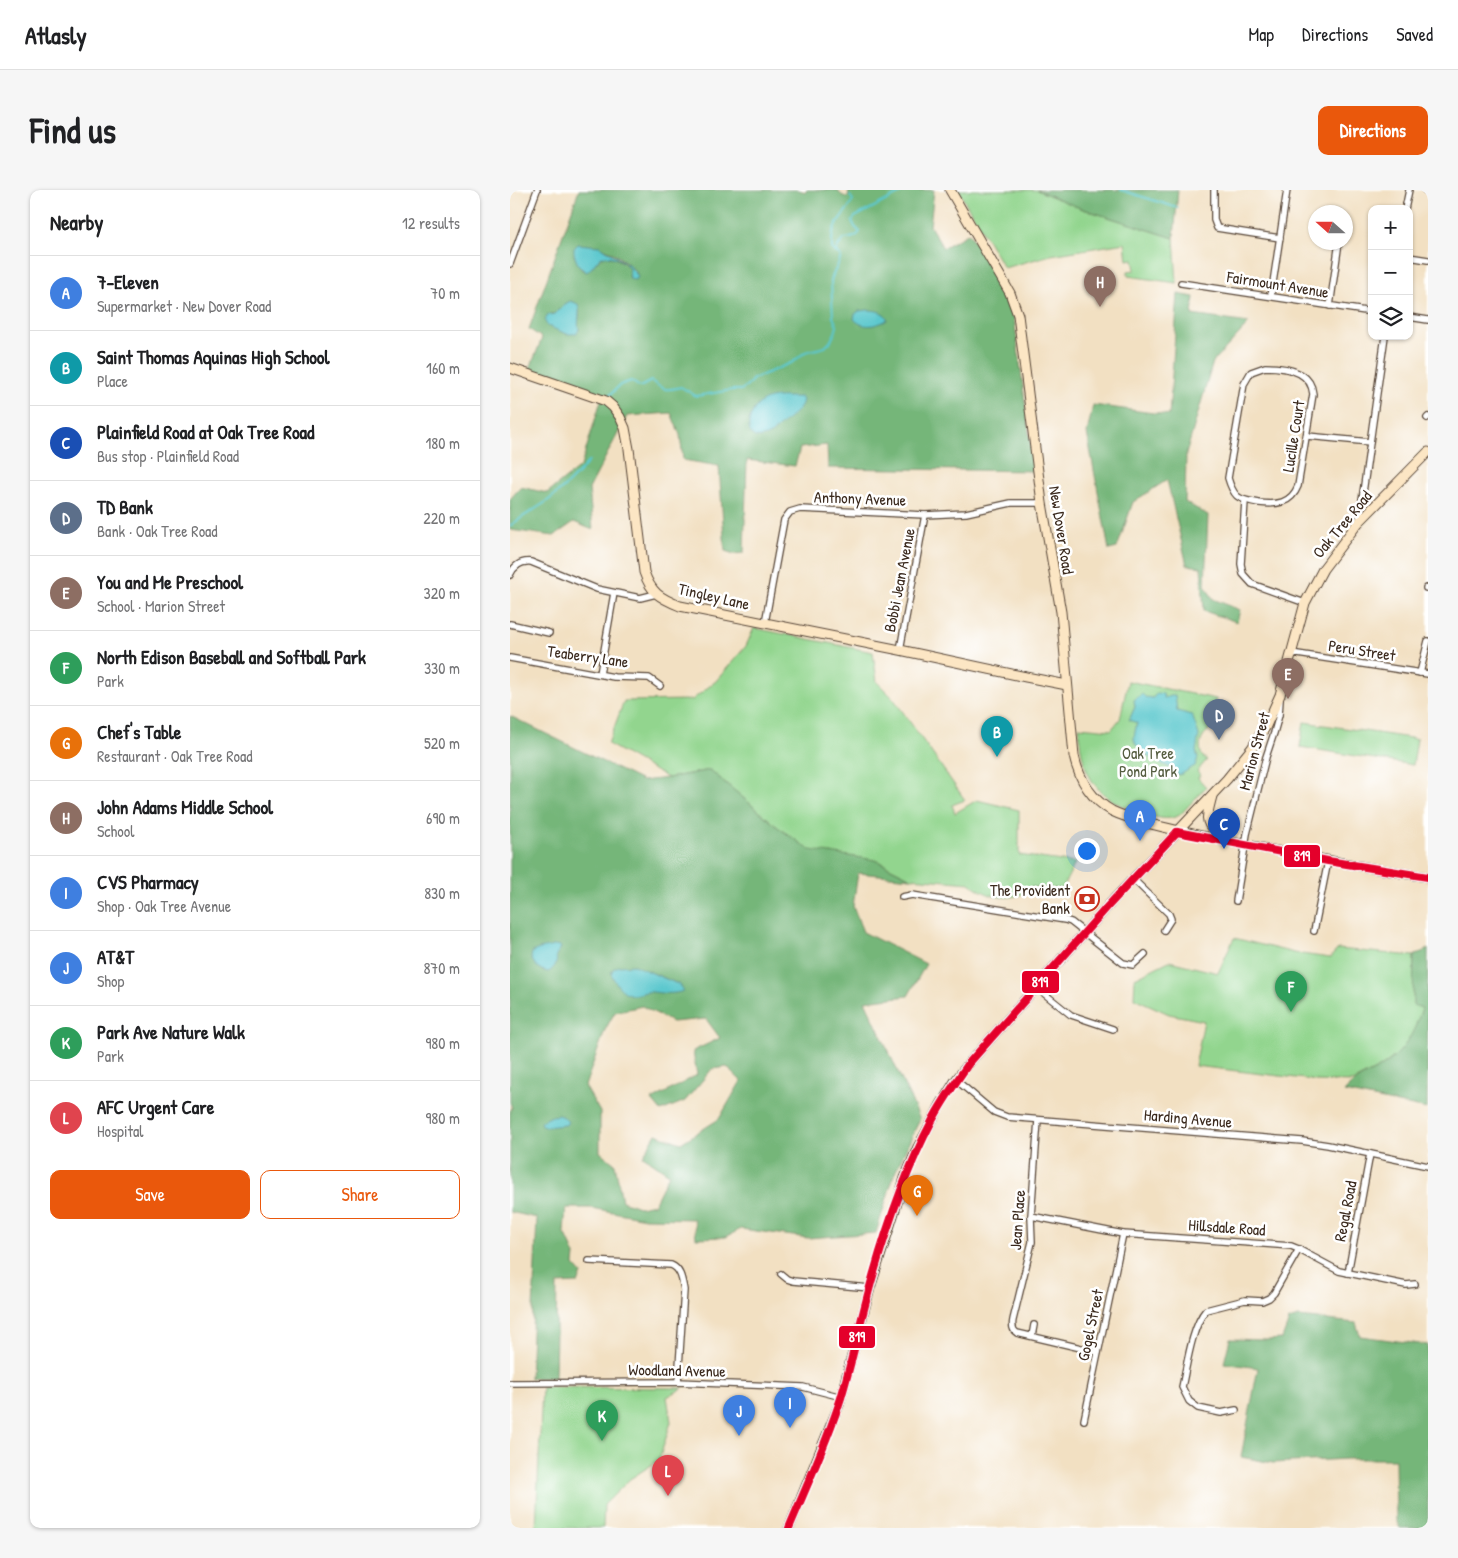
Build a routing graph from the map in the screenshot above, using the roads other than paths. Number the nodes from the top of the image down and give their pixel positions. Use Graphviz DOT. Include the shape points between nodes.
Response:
graph roads {
  1 [pos="537,190"];
  2 [pos="950,190"];
  3 [pos="1214,190"];
  4 [pos="1286,190"];
  5 [pos="1409,190"];
  6 [pos="1406,205"];
  7 [pos="1280,238"];
  8 [pos="1338,250"];
  9 [pos="1413,257"];
  10 [pos="1428,260"];
  11 [pos="510,264"];
  12 [pos="1181,283"];
  13 [pos="1271,296"];
  14 [pos="1330,306"];
  15 [pos="1368,311"];
  16 [pos="1413,318"];
  17 [pos="1428,320"];
  18 [pos="1384,340"];
  19 [pos="510,368"];
  20 [pos="1307,436"];
  21 [pos="1370,442"];
  22 [pos="1428,452"];
  23 [pos="1245,501"];
  24 [pos="1042,504"];
  25 [pos="925,515"];
  26 [pos="1358,523"];
  27 [pos="510,575"];
  28 [pos="614,593"];
  29 [pos="656,594"];
  30 [pos="1305,603"];
  31 [pos="765,623"];
  32 [pos="510,624"];
  33 [pos="549,633"];
  34 [pos="1428,641"];
  35 [pos="900,650"];
  36 [pos="1291,653"];
  37 [pos="510,658"];
  38 [pos="1420,673"];
  39 [pos="600,674"];
  40 [pos="1428,674"];
  41 [pos="1067,684"];
  42 [pos="660,686"];
  43 [pos="1280,695"];
  44 [pos="1212,794"];
  45 [pos="1177,832"];
  46 [pos="1225,840"];
  47 [pos="1245,845"];
  48 [pos="1328,861"];
  49 [pos="1428,877"];
  50 [pos="1132,879"];
  51 [pos="902,897"];
  52 [pos="1236,901"];
  53 [pos="1164,930"];
  54 [pos="1314,931"];
  55 [pos="1085,932"];
  56 [pos="1144,954"];
  57 [pos="1036,986"];
  58 [pos="1113,1029"];
  59 [pos="956,1080"];
  60 [pos="1038,1120"];
  61 [pos="1370,1154"];
  62 [pos="1428,1166"];
  63 [pos="1031,1216"];
  64 [pos="1123,1234"];
  65 [pos="1299,1249"];
  66 [pos="589,1262"];
  67 [pos="1348,1273"];
  68 [pos="781,1274"];
  69 [pos="1415,1284"];
  70 [pos="870,1288"];
  71 [pos="1034,1325"];
  72 [pos="1032,1336"];
  73 [pos="1098,1352"];
  74 [pos="678,1382"];
  75 [pos="510,1383"];
  76 [pos="842,1397"];
  77 [pos="1236,1410"];
  78 [pos="1084,1420"];
  79 [pos="789,1528"];
  1 -- 11 [label="street"];
  2 -- 24 [label="street, New Dover Road" via="1010,292 1018,315"];
  3 -- 7 [label="street" via="1217,228"];
  4 -- 7 [label="street"];
  5 -- 6 [label="street"];
  7 -- 13 [label="street"];
  8 -- 14 [label="street"];
  9 -- 10 [label="street"];
  12 -- 13 [label="street, Fairmount Avenue"];
  13 -- 14 [label="street, Fairmount Avenue"];
  14 -- 15 [label="street, Fairmount Avenue"];
  16 -- 17 [label="street"];
  18 -- 21 [label="street"];
  19 -- 29 [label="street, Tingley Lane" via="606,401 620,417 629,449 644,572"];
  20 -- 21 [label="street"];
  20 -- 23 [label="street, Lucille Court" via="1298,486 1290,499 1276,504"];
  20 -- 23 [label="street, Lucille Court" via="1313,394 1306,376 1267,367 1251,372 1244,384 1228,472 1232,490"];
  21 -- 26 [label="street"];
  22 -- 26 [label="street, Oak Tree Road"];
  23 -- 30 [label="street" via="1243,574 1252,584"];
  24 -- 25 [label="street, Anthony Avenue" via="1011,503 966,513"];
  24 -- 41 [label="street, New Dover Road" via="1061,612"];
  25 -- 31 [label="street, Anthony Avenue" via="790,512 784,520"];
  25 -- 35 [label="street, Bobbi Jean Avenue"];
  26 -- 30 [label="street, Oak Tree Road" via="1323,568"];
  27 -- 28 [label="street" via="519,564 531,562"];
  28 -- 29 [label="street" via="640,598"];
  28 -- 39 [label="street"];
  29 -- 31 [label="street, Tingley Lane" via="680,606"];
  30 -- 36 [label="street, Oak Tree Road"];
  31 -- 35 [label="street, Tingley Lane"];
  32 -- 33 [label="street"];
  34 -- 38 [label="street"];
  35 -- 41 [label="street, Tingley Lane"];
  36 -- 38 [label="street, Peru Street"];
  36 -- 43 [label="street, Oak Tree Road"];
  37 -- 39 [label="street, Teaberry Lane"];
  38 -- 40 [label="street, Peru Street"];
  39 -- 42 [label="street, Teaberry Lane" via="649,678"];
  41 -- 45 [label="street, New Dover Road" via="1074,756 1080,777 1090,791 1117,813"];
  43 -- 44 [label="street, Oak Tree Road" via="1252,748"];
  43 -- 47 [label="street, Marion Street" via="1279,715"];
  44 -- 45 [label="street, Oak Tree Road"];
  44 -- 46 [label="street" via="1207,819 1209,827"];
  45 -- 46 [label="street, New Dover Road"];
  45 -- 50 [label="street, Oak Tree Road"];
  46 -- 47 [label="street, New Dover Road"];
  47 -- 48 [label="street, New Dover Road"];
  47 -- 52 [label="street, Marion Street"];
  48 -- 49 [label="street, New Dover Road"];
  48 -- 54 [label="street"];
  50 -- 53 [label="street" via="1169,914 1171,919"];
  50 -- 55 [label="street, Oak Tree Road"];
  51 -- 55 [label="street" via="912,895 1054,918 1071,922"];
  55 -- 56 [label="street" via="1123,963 1133,965"];
  55 -- 57 [label="street, Oak Tree Road"];
  57 -- 58 [label="street" via="1071,1016"];
  57 -- 59 [label="street, Oak Tree Road"];
  59 -- 60 [label="street, Harding Avenue" via="998,1115"];
  59 -- 70 [label="street, Oak Tree Road" via="910,1165"];
  60 -- 61 [label="street, Harding Avenue" via="1302,1141"];
  60 -- 63 [label="street, Jean Place"];
  61 -- 62 [label="street, Harding Avenue"];
  61 -- 67 [label="street, Regal Road"];
  63 -- 64 [label="street, Hillsdale Road"];
  63 -- 72 [label="street, Jean Place" via="1031,1246 1012,1322 1015,1332"];
  64 -- 65 [label="street, Hillsdale Road" via="1279,1244"];
  64 -- 73 [label="street, Gogel Street"];
  65 -- 67 [label="street, Hillsdale Road"];
  65 -- 77 [label="street" via="1269,1298 1206,1310 1196,1327 1182,1387 1185,1394 1198,1408 1221,1414"];
  66 -- 74 [label="street" via="670,1265 678,1270 684,1290"];
  67 -- 69 [label="street, Hillsdale Road"];
  68 -- 70 [label="street" via="793,1281"];
  70 -- 76 [label="street, Oak Tree Road"];
  71 -- 72 [label="street"];
  72 -- 73 [label="street"];
  73 -- 78 [label="street, Gogel Street"];
  74 -- 75 [label="street, Woodland Avenue"];
  74 -- 76 [label="street, Woodland Avenue" via="803,1387"];
  76 -- 79 [label="street, Oak Tree Road"];
}
